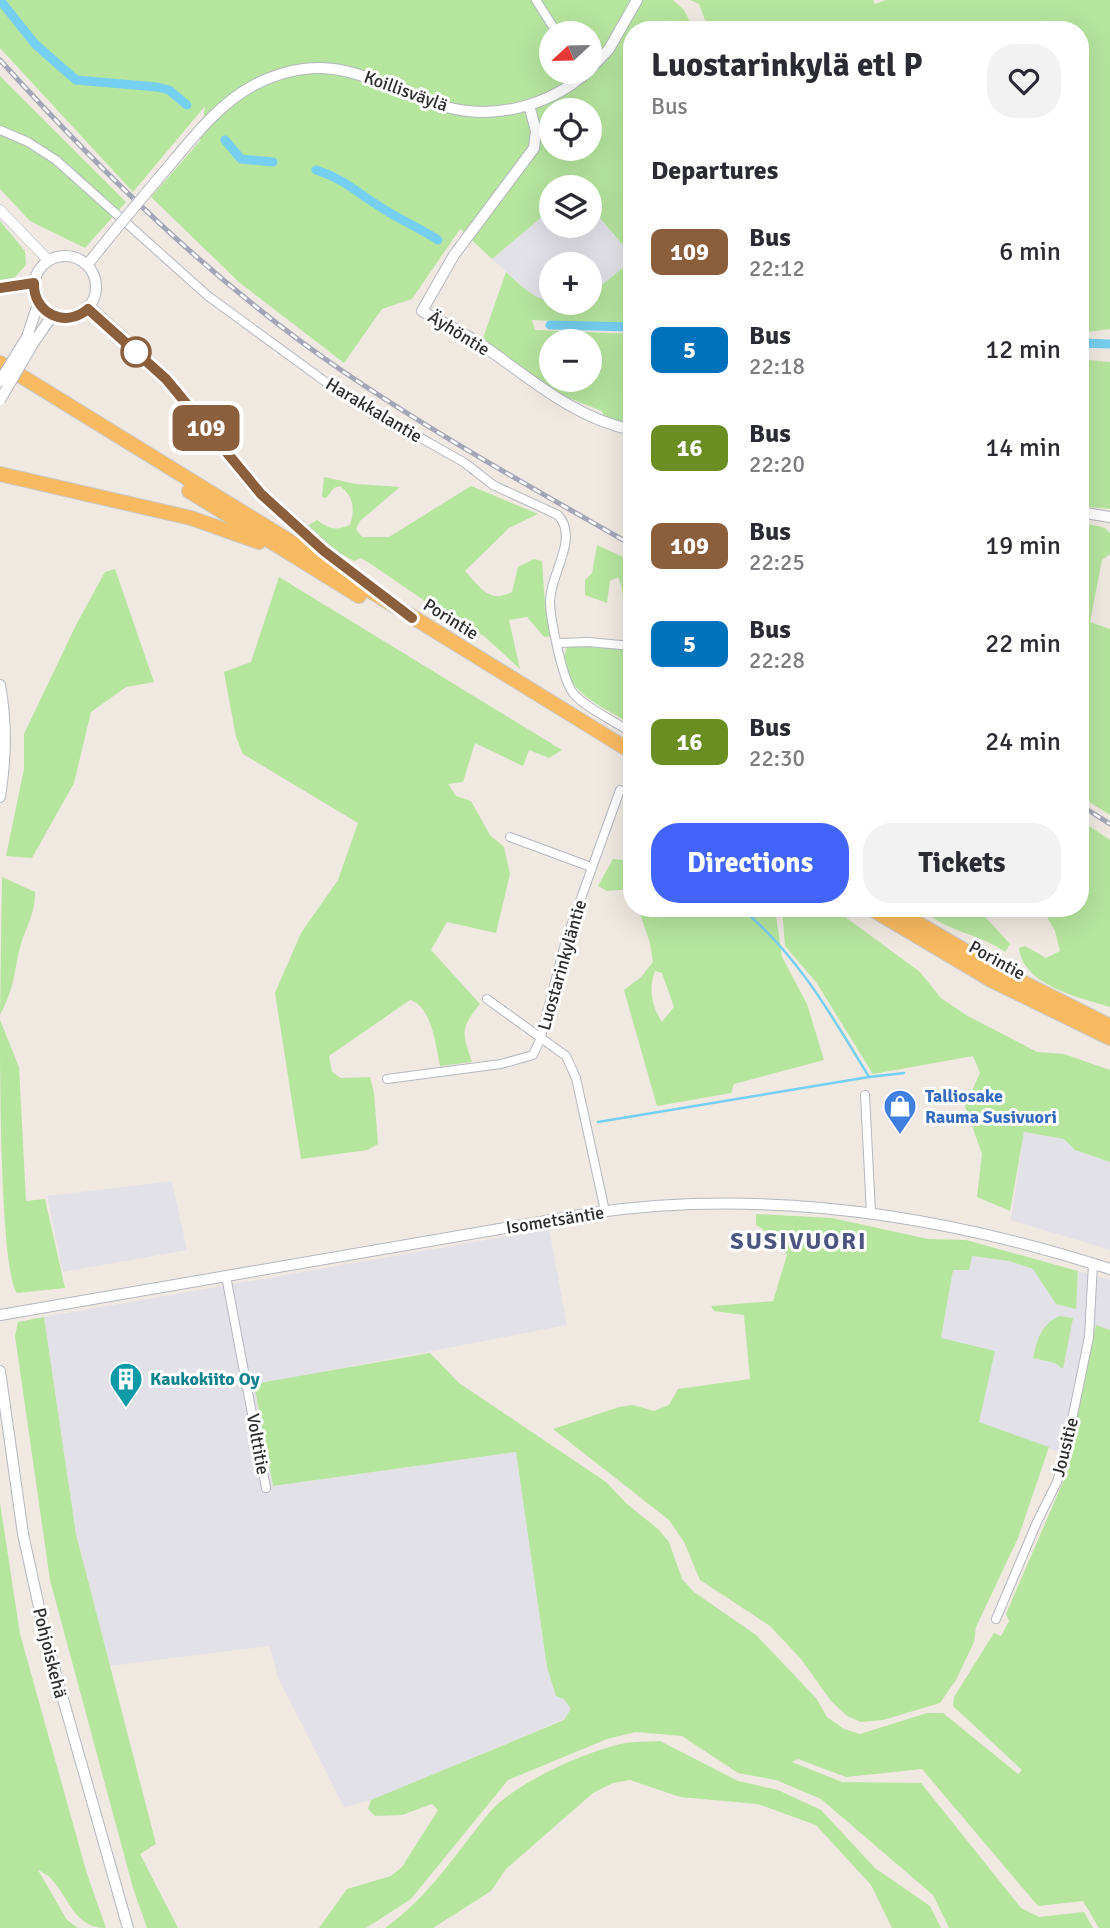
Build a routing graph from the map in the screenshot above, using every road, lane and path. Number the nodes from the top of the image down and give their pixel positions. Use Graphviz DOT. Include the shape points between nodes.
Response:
graph roads {
  1 [pos="536,0"];
  2 [pos="637,0"];
  3 [pos="549,21"];
  4 [pos="625,21"];
  5 [pos="623,24"];
  6 [pos="602,56"];
  7 [pos="567,84"];
  8 [pos="529,105"];
  9 [pos="0,130"];
  10 [pos="0,210"];
  11 [pos="48,260"];
  12 [pos="87,265"];
  13 [pos="34,283"];
  14 [pos="0,288"];
  15 [pos="38,304"];
  16 [pos="88,309"];
  17 [pos="52,316"];
  18 [pos="30,340"];
  19 [pos="0,363"];
  20 [pos="0,374"];
  21 [pos="0,381"];
  22 [pos="0,400"];
  23 [pos="623,428"];
  24 [pos="0,474"];
  25 [pos="1089,514"];
  26 [pos="1110,517"];
  27 [pos="338,583"];
  28 [pos="412,618"];
  29 [pos="559,643"];
  30 [pos="623,645"];
  31 [pos="0,685"];
  32 [pos="623,727"];
  33 [pos="623,747"];
  34 [pos="623,757"];
  35 [pos="620,790"];
  36 [pos="0,797"];
  37 [pos="510,838"];
  38 [pos="591,867"];
  39 [pos="885,917"];
  40 [pos="907,917"];
  41 [pos="487,999"];
  42 [pos="1110,1026"];
  43 [pos="1110,1038"];
  44 [pos="540,1040"];
  45 [pos="387,1079"];
  46 [pos="865,1095"];
  47 [pos="605,1211"];
  48 [pos="871,1213"];
  49 [pos="1093,1264"];
  50 [pos="1110,1269"];
  51 [pos="226,1276"];
  52 [pos="0,1315"];
  53 [pos="0,1371"];
  54 [pos="266,1488"];
  55 [pos="996,1619"];
  56 [pos="128,1928"];
  1 -- 3 [label="street"];
  2 -- 4 [label="main road, Koillisväylä"];
  5 -- 6 [label="main road, Koillisväylä"];
  7 -- 8 [label="main road, Koillisväylä"];
  8 -- 12 [label="main road, Koillisväylä, bridge" via="461,110 358,72 308,69 281,74 225,106"];
  8 -- 23 [label="main road, Äyhöntie" via="536,131 534,148 460,246 422,311 481,344 544,391"];
  9 -- 29 [label="street, Harakkalantie" via="56,160 218,303 338,391 465,463 494,485 558,515 566,538 550,603"];
  10 -- 11 [label="street"];
  11 -- 12 [label="main road" via="65,256"];
  11 -- 13 [label="main road"];
  12 -- 16 [label="main road" via="96,286"];
  13 -- 14 [label="highway"];
  13 -- 15 [label="main road"];
  15 -- 17 [label="main road"];
  15 -- 18 [label="main road"];
  16 -- 17 [label="main road" via="71,318"];
  16 -- 28 [label="highway" via="166,379 261,494 324,551"];
  17 -- 18 [label="main road"];
  18 -- 21 [label="main road, bridge"];
  18 -- 22 [label="main road, bridge"];
  19 -- 28 [label="highway, Porintie"];
  20 -- 27 [label="highway, Porintie"];
  24 -- 27 [label="highway" via="214,524"];
  25 -- 26 [label="main road"];
  27 -- 34 [label="highway, Porintie"];
  28 -- 33 [label="highway, Porintie"];
  29 -- 30 [label="street"];
  29 -- 32 [label="street, Harakkalantie" via="573,694"];
  31 -- 36 [label="main road" via="7,756"];
  35 -- 38 [label="street, Luostarinkyläntie"];
  37 -- 38 [label="street"];
  38 -- 44 [label="street, Luostarinkyläntie"];
  39 -- 43 [label="highway, Porintie" via="993,981"];
  40 -- 42 [label="highway, Porintie" via="996,969"];
  41 -- 44 [label="street"];
  44 -- 45 [label="street" via="533,1055 518,1061"];
  44 -- 47 [label="street, Luostarinkyläntie" via="555,1045 566,1056 576,1078"];
  46 -- 48 [label="street"];
  47 -- 48 [label="main road, Isometsäntie" via="744,1203"];
  47 -- 51 [label="main road, Isometsäntie"];
  48 -- 49 [label="main road, Isometsäntie" via="943,1224"];
  49 -- 50 [label="main road, Isometsäntie"];
  49 -- 55 [label="street, Jousitie" via="1089,1337 1057,1482"];
  51 -- 52 [label="main road, Isometsäntie"];
  51 -- 54 [label="street, Volttitie"];
  53 -- 56 [label="main road, Pohjoiskehä" via="23,1534 46,1639"];
}
